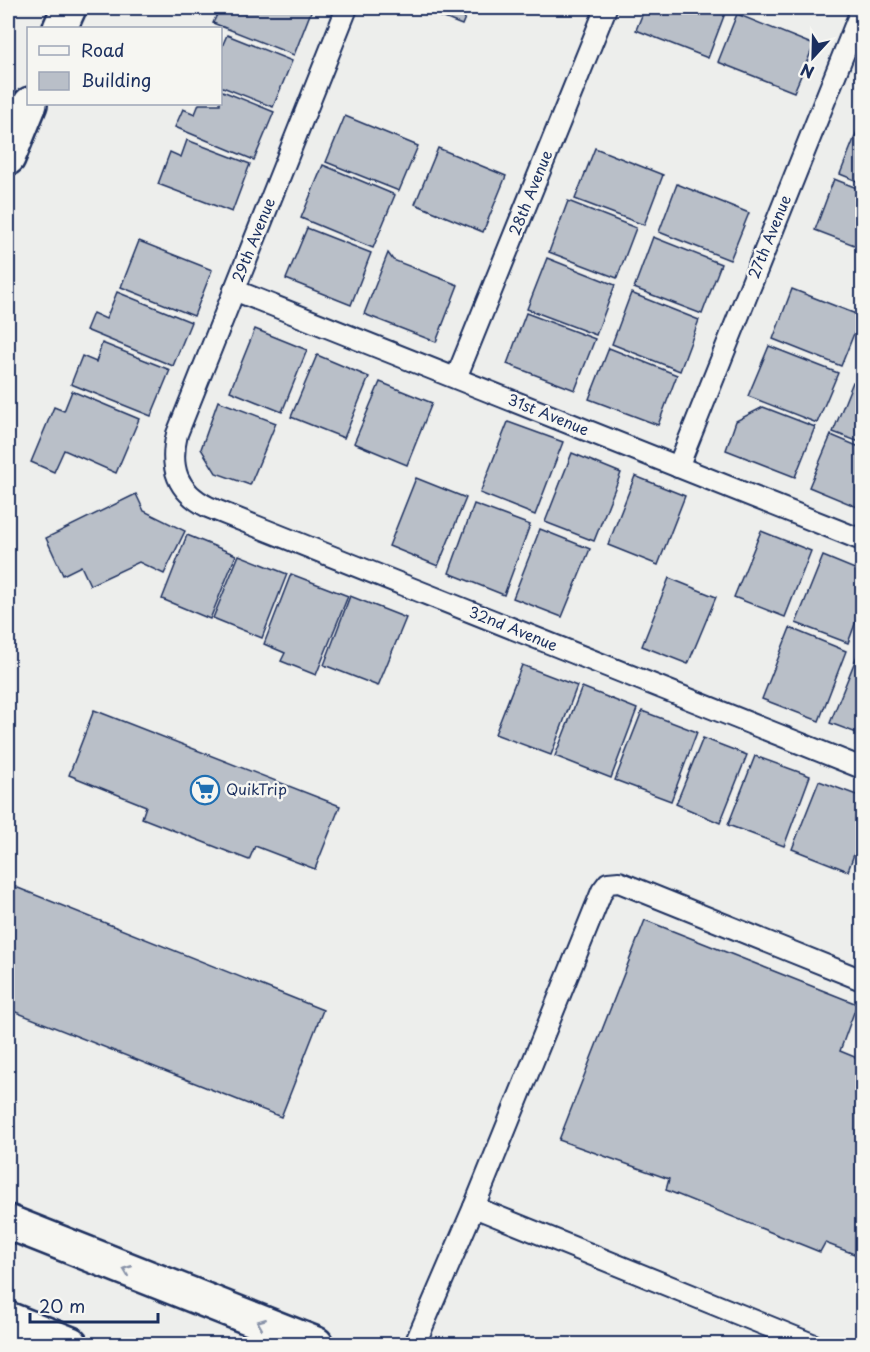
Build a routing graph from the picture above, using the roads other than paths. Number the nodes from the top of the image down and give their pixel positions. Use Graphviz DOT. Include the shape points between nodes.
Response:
graph roads {
  1 [pos="69,8"];
  2 [pos="347,8"];
  3 [pos="606,8"];
  4 [pos="862,8"];
  5 [pos="60,27"];
  6 [pos="30,105"];
  7 [pos="8,158"];
  8 [pos="234,290"];
  9 [pos="456,378"];
  10 [pos="678,466"];
  11 [pos="175,476"];
  12 [pos="862,540"];
  13 [pos="862,768"];
  14 [pos="862,980"];
  15 [pos="474,1207"];
  16 [pos="8,1222"];
  17 [pos="8,1319"];
  18 [pos="71,1344"];
  19 [pos="316,1344"];
  20 [pos="415,1344"];
  21 [pos="812,1344"];
  1 -- 5 [label="main road"];
  2 -- 8 [label="lane, 29th Avenue"];
  3 -- 9 [label="lane, 28th Avenue"];
  4 -- 10 [label="lane, 27th Avenue"];
  6 -- 7 [label="main road"];
  8 -- 9 [label="lane, 31st Avenue"];
  8 -- 11 [label="lane, 29th Avenue" via="177,434 172,462"];
  9 -- 10 [label="lane, 31st Avenue"];
  10 -- 12 [label="lane, 31st Avenue"];
  11 -- 13 [label="lane, 32nd Avenue" via="183,489 208,507"];
  14 -- 15 [label="lane" via="619,882 609,883 602,891"];
  15 -- 20 [label="lane"];
  15 -- 21 [label="lane"];
  19 -- 16 [label="main road, one-way"];
  17 -- 18 [label="main road"];
}
